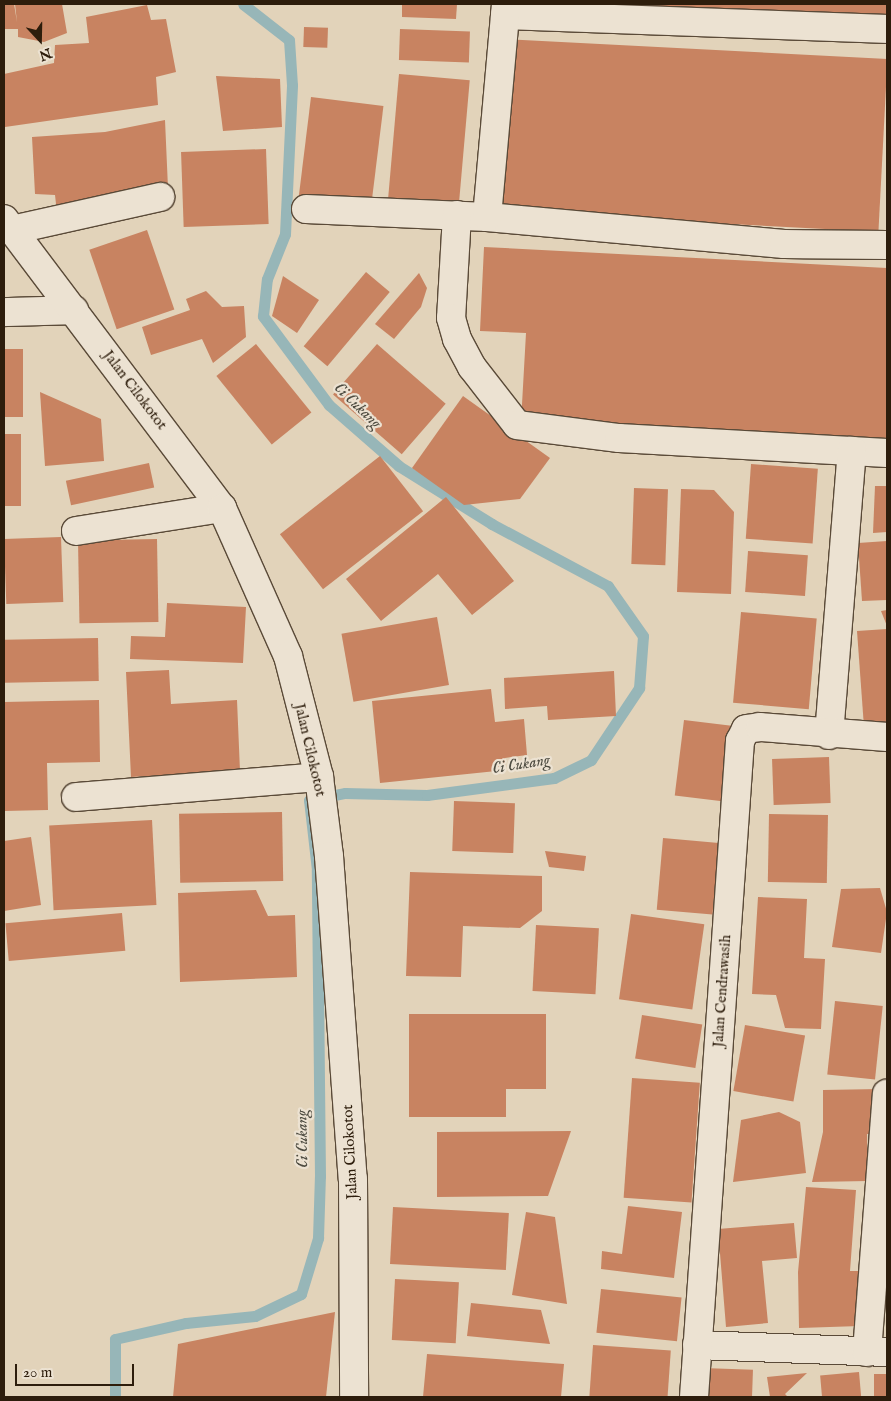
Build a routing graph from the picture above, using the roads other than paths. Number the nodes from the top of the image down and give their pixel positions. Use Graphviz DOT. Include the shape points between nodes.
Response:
graph roads {
  1 [pos="505,9"];
  2 [pos="887,29"];
  3 [pos="160,197"];
  4 [pos="306,208"];
  5 [pos="457,215"];
  6 [pos="488,217"];
  7 [pos="8,225"];
  8 [pos="887,245"];
  9 [pos="74,310"];
  10 [pos="4,312"];
  11 [pos="852,451"];
  12 [pos="887,453"];
  13 [pos="222,508"];
  14 [pos="76,531"];
  15 [pos="829,735"];
  16 [pos="887,737"];
  17 [pos="321,792"];
  18 [pos="76,797"];
  19 [pos="887,1094"];
  20 [pos="697,1345"];
  21 [pos="877,1352"];
  22 [pos="354,1397"];
  23 [pos="694,1397"];
  1 -- 2 [label="street"];
  1 -- 6 [label="street"];
  3 -- 7 [label="street"];
  4 -- 5 [label="street"];
  5 -- 6 [label="street"];
  5 -- 11 [label="street" via="453,325 472,367 517,425 619,438"];
  6 -- 8 [label="street" via="784,244"];
  7 -- 9 [label="street, Jalan Cilokotot"];
  9 -- 10 [label="street"];
  9 -- 13 [label="street, Jalan Cilokotot"];
  11 -- 12 [label="street"];
  11 -- 15 [label="street"];
  13 -- 14 [label="street"];
  13 -- 17 [label="street, Jalan Cilokotot" via="288,656"];
  15 -- 16 [label="street, Jalan Cendrawasih"];
  15 -- 20 [label="street, Jalan Cendrawasih" via="760,727 746,729 740,742"];
  17 -- 18 [label="street"];
  17 -- 22 [label="street, Jalan Cilokotot" via="353,1179"];
  19 -- 21 [label="street"];
  20 -- 21 [label="street"];
  20 -- 23 [label="street, Jalan Cendrawasih"];
}
